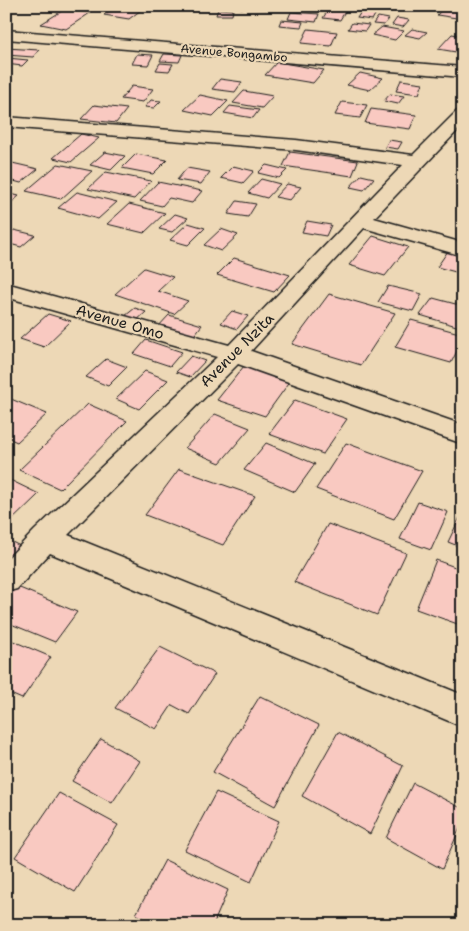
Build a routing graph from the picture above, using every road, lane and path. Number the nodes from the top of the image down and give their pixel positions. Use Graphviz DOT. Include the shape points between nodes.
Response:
graph roads {
  1 [pos="6,34"];
  2 [pos="463,72"];
  3 [pos="463,115"];
  4 [pos="6,122"];
  5 [pos="416,161"];
  6 [pos="361,221"];
  7 [pos="463,250"];
  8 [pos="6,290"];
  9 [pos="234,354"];
  10 [pos="463,435"];
  11 [pos="45,538"];
  12 [pos="6,580"];
  13 [pos="463,711"];
  1 -- 2 [label="street, Avenue Bongambo"];
  3 -- 5 [label="street, Avenue Nzita"];
  4 -- 5 [label="street" via="296,145"];
  5 -- 6 [label="street, Avenue Nzita"];
  6 -- 7 [label="street"];
  6 -- 9 [label="street, Avenue Nzita"];
  8 -- 9 [label="street, Avenue Omo"];
  9 -- 10 [label="street, Avenue Omo"];
  9 -- 11 [label="street, Avenue Nzita"];
  11 -- 12 [label="street, Avenue Nzita"];
  11 -- 13 [label="street"];
}
